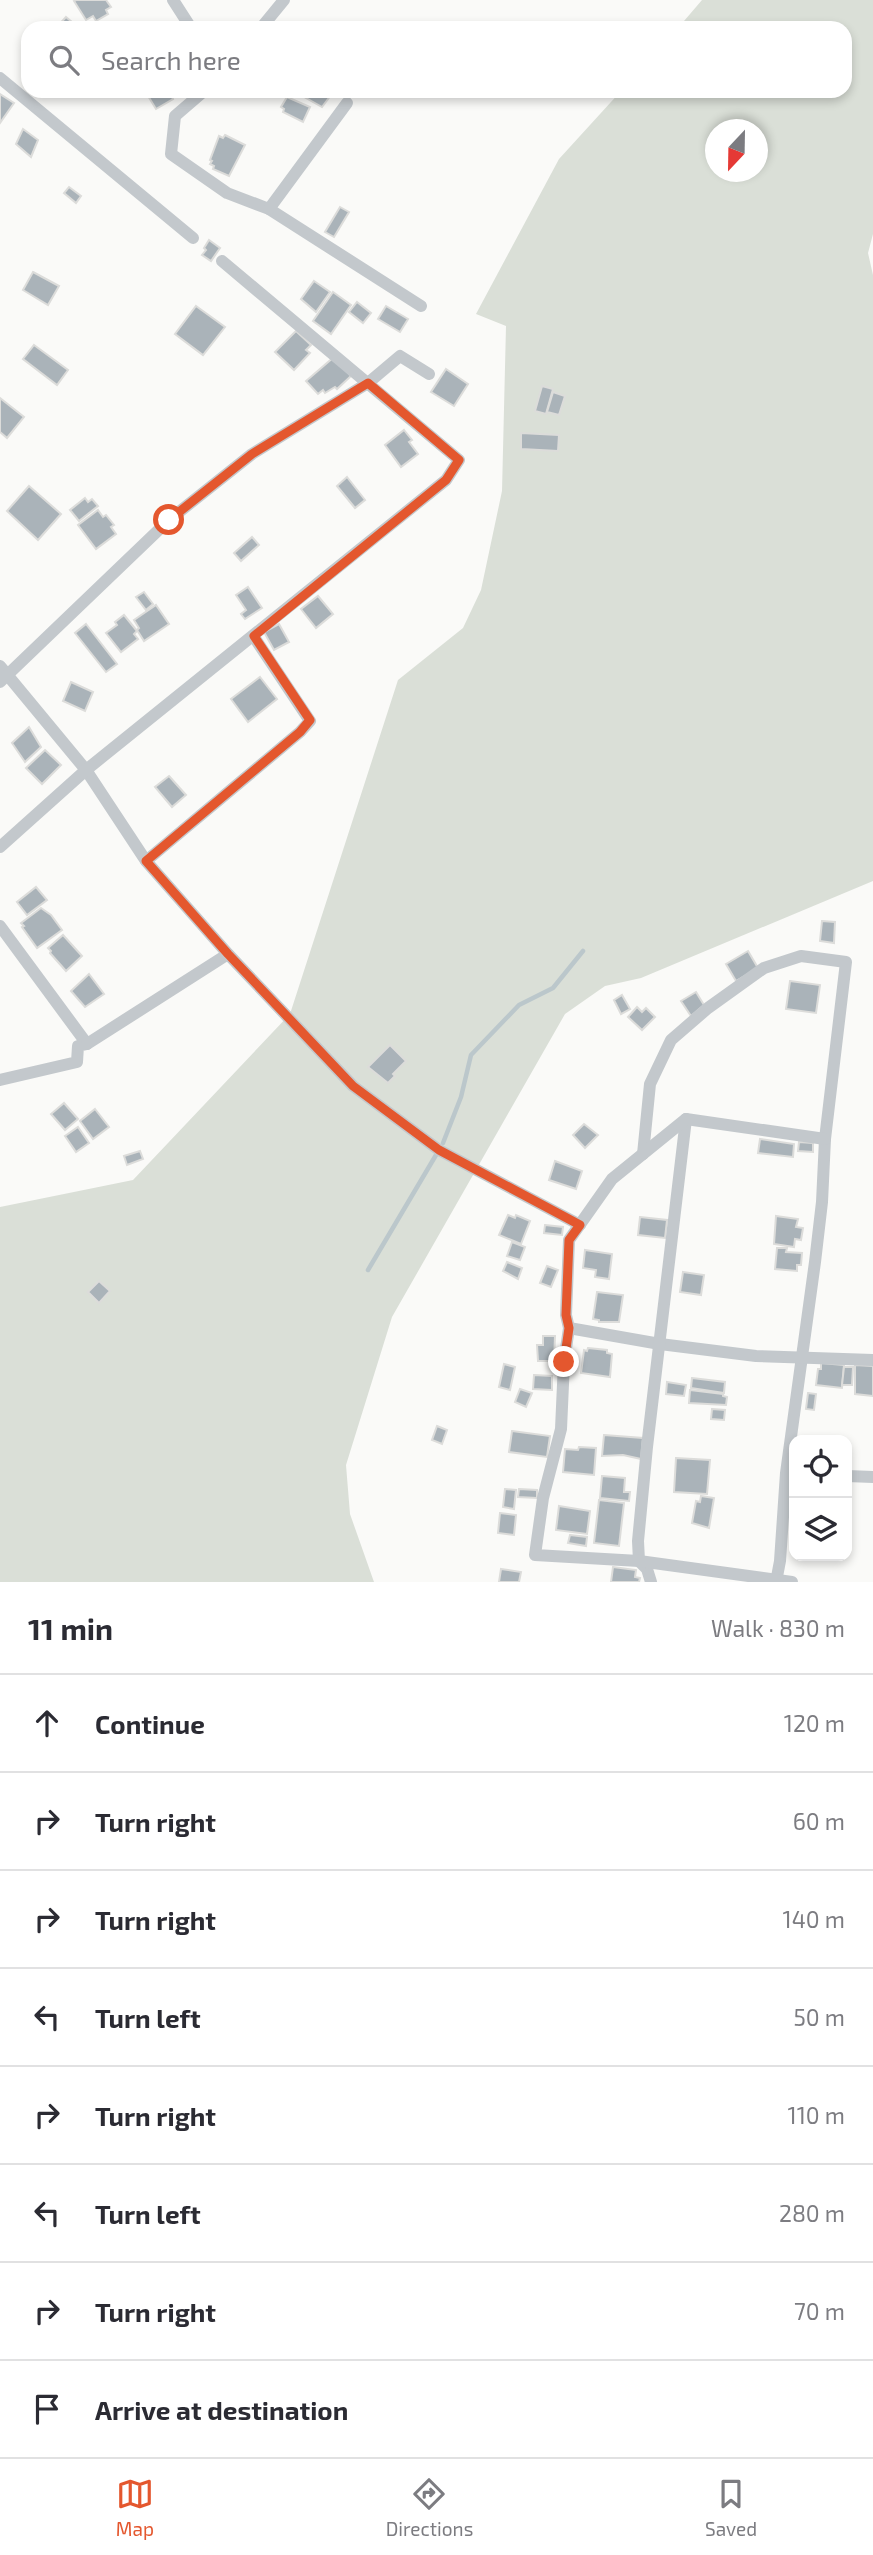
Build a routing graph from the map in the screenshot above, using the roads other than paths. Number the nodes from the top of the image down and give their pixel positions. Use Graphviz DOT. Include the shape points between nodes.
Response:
graph roads {
  1 [pos="173,0"];
  2 [pos="285,0"];
  3 [pos="186,21"];
  4 [pos="267,21"];
  5 [pos="0,78"];
  6 [pos="21,95"];
  7 [pos="24,98"];
  8 [pos="196,98"];
  9 [pos="347,103"];
  10 [pos="269,209"];
  11 [pos="193,238"];
  12 [pos="222,261"];
  13 [pos="421,306"];
  14 [pos="429,374"];
  15 [pos="368,383"];
  16 [pos="254,636"];
  17 [pos="3,674"];
  18 [pos="86,770"];
  19 [pos="0,847"];
  20 [pos="146,861"];
  21 [pos="0,926"];
  22 [pos="228,954"];
  23 [pos="87,1044"];
  24 [pos="0,1080"];
  25 [pos="686,1119"];
  26 [pos="825,1139"];
  27 [pos="643,1154"];
  28 [pos="580,1225"];
  29 [pos="569,1328"];
  30 [pos="660,1343"];
  31 [pos="800,1359"];
  32 [pos="873,1360"];
  33 [pos="793,1435"];
  34 [pos="852,1476"];
  35 [pos="873,1477"];
  36 [pos="789,1482"];
  37 [pos="639,1561"];
  38 [pos="776,1581"];
  39 [pos="651,1582"];
  40 [pos="792,1582"];
  1 -- 3 [label="street"];
  2 -- 4 [label="street"];
  5 -- 6 [label="street"];
  7 -- 11 [label="street"];
  8 -- 10 [label="street" via="175,116 171,154 227,192"];
  9 -- 10 [label="street"];
  10 -- 13 [label="street"];
  12 -- 15 [label="street"];
  14 -- 15 [label="street" via="400,356"];
  15 -- 16 [label="street" via="459,460 446,480"];
  15 -- 17 [label="street" via="252,454 169,520"];
  16 -- 18 [label="street"];
  16 -- 20 [label="street" via="310,720"];
  17 -- 18 [label="street"];
  18 -- 19 [label="street"];
  18 -- 20 [label="street"];
  20 -- 22 [label="street"];
  21 -- 23 [label="street"];
  22 -- 23 [label="street"];
  22 -- 28 [label="street" via="353,1086 439,1150"];
  23 -- 24 [label="street" via="78,1046 77,1062"];
  25 -- 26 [label="street"];
  25 -- 27 [label="street"];
  25 -- 30 [label="street"];
  26 -- 27 [label="street" via="846,962 801,956 764,968 671,1040 650,1084"];
  26 -- 31 [label="street" via="820,1214"];
  27 -- 28 [label="street" via="612,1179"];
  28 -- 29 [label="street" via="569,1240"];
  29 -- 30 [label="street"];
  29 -- 37 [label="street" via="561,1429 543,1498 535,1555"];
  30 -- 31 [label="street"];
  30 -- 37 [label="street" via="646,1447"];
  31 -- 32 [label="street"];
  31 -- 33 [label="street"];
  34 -- 35 [label="street"];
  36 -- 38 [label="street"];
  37 -- 38 [label="street"];
  37 -- 39 [label="street" via="648,1569"];
  38 -- 40 [label="street"];
}
